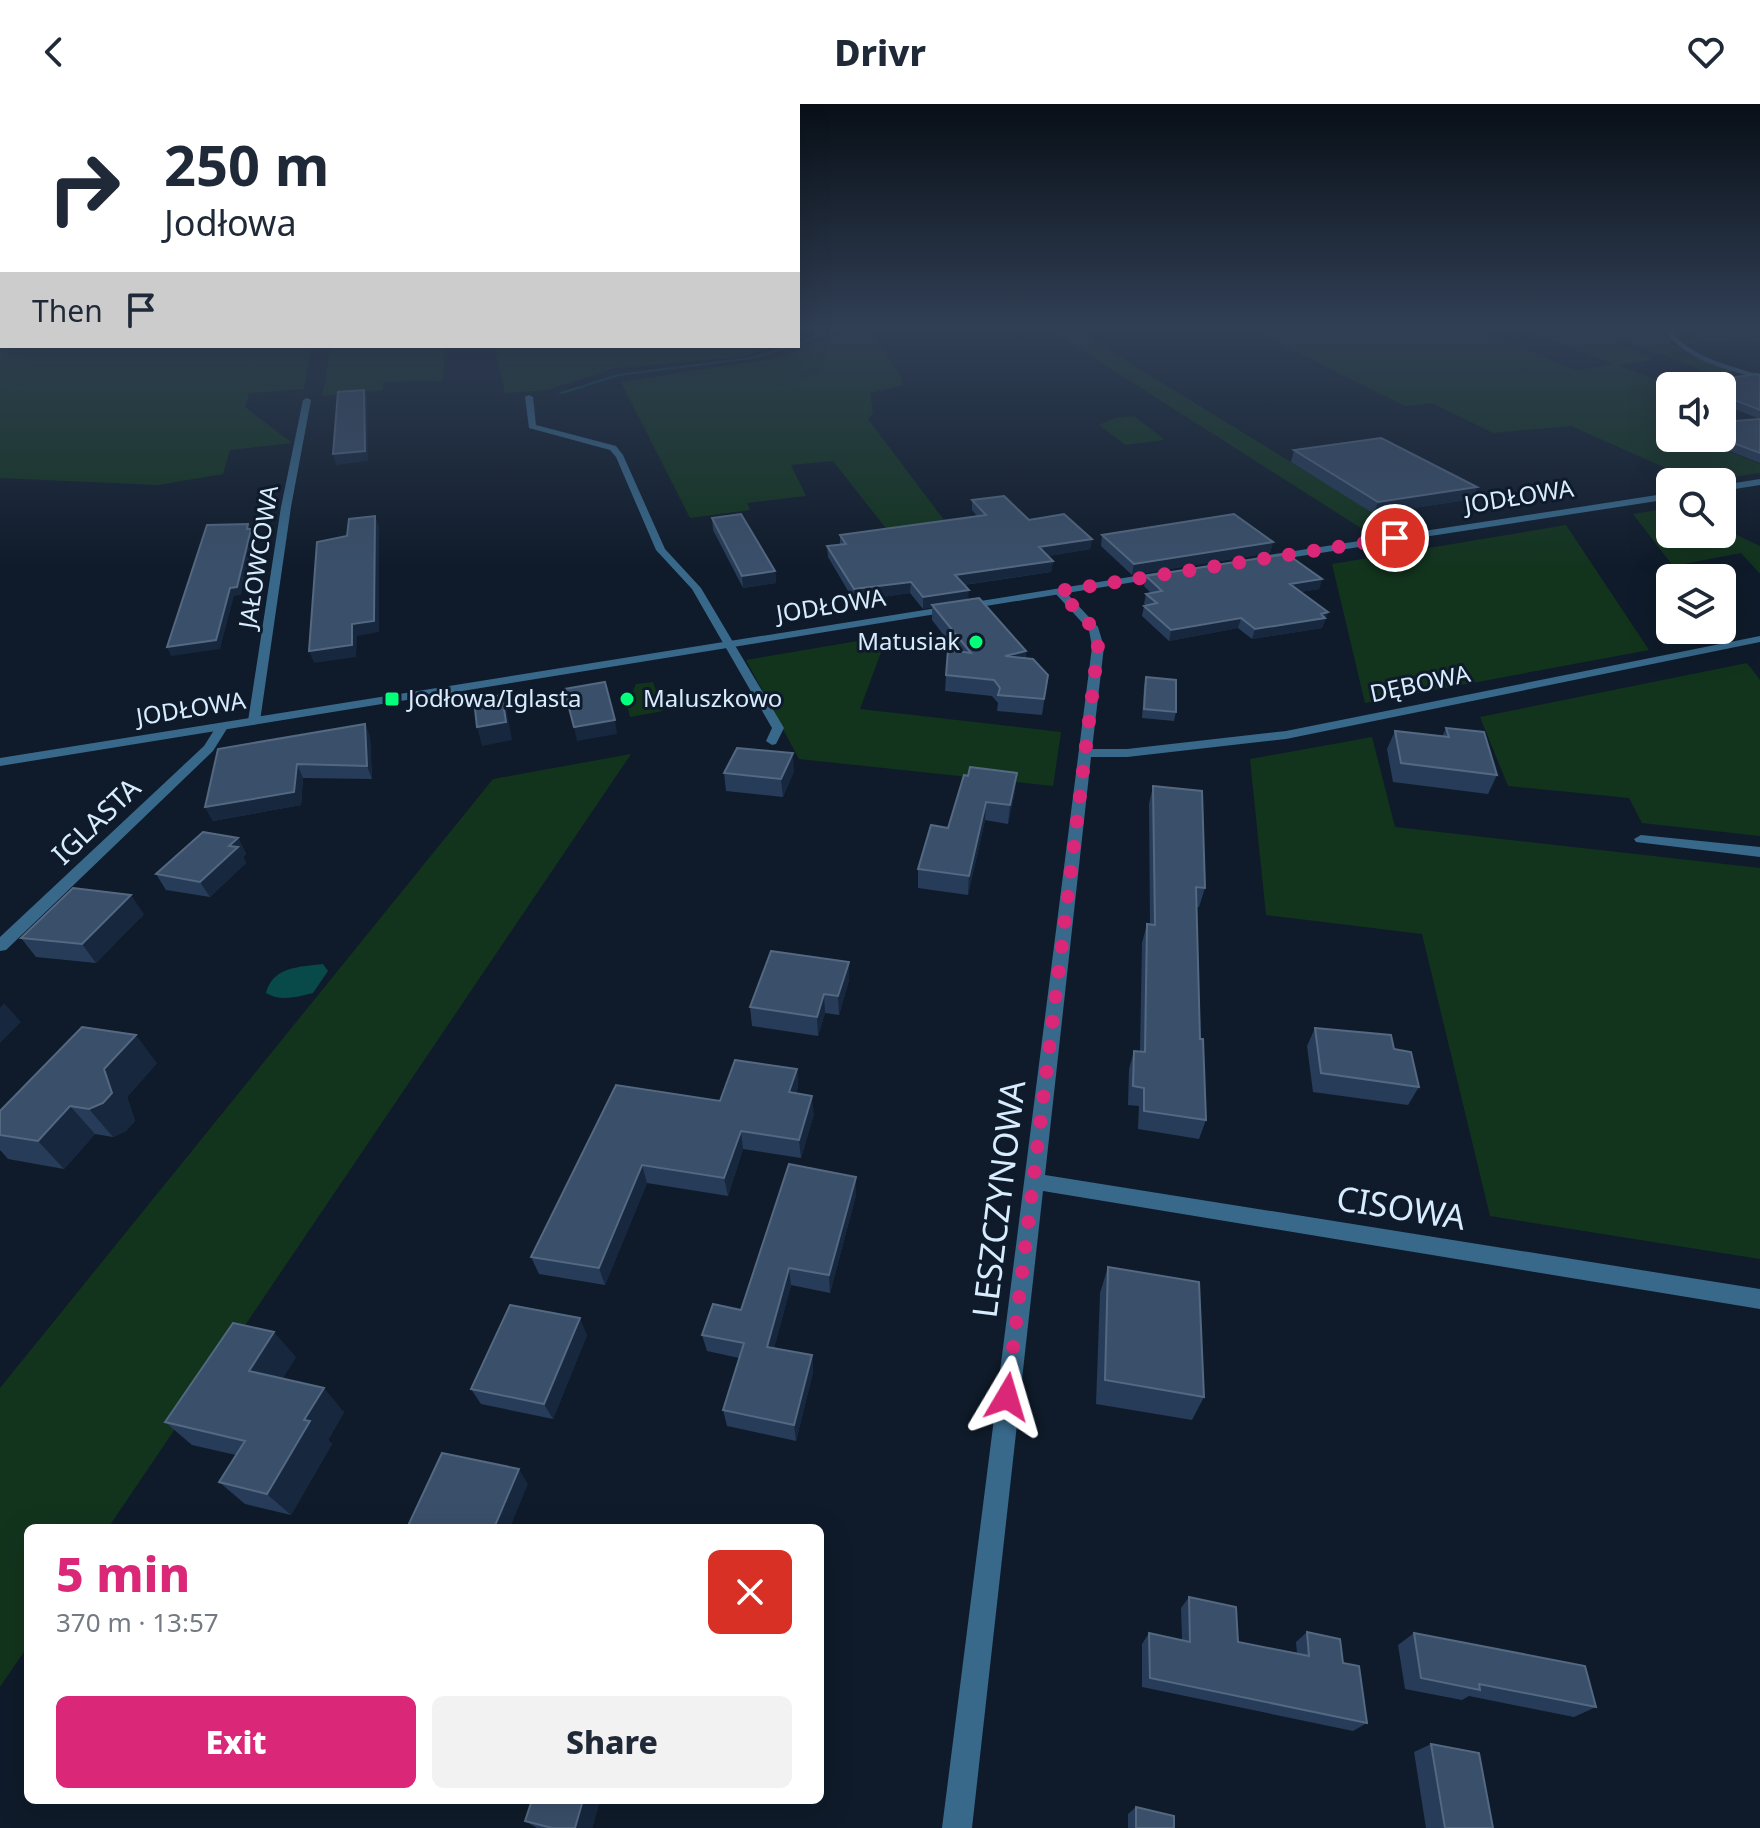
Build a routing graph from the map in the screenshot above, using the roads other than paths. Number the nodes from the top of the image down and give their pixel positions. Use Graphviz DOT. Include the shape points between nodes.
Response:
graph roads {
  1 [pos="305,408"];
  2 [pos="530,408"];
  3 [pos="1760,482"];
  4 [pos="1736,486"];
  5 [pos="1656,498"];
  6 [pos="1262,559"];
  7 [pos="1183,571"];
  8 [pos="1059,591"];
  9 [pos="1760,639"];
  10 [pos="728,646"];
  11 [pos="254,721"];
  12 [pos="222,727"];
  13 [pos="772,741"];
  14 [pos="1087,753"];
  15 [pos="0,762"];
  16 [pos="1641,839"];
  17 [pos="1760,852"];
  18 [pos="0,946"];
  19 [pos="1033,1181"];
  20 [pos="1760,1299"];
  21 [pos="957,1828"];
  1 -- 11 [label="street, JAŁOWCOWA"];
  2 -- 10 [label="street" via="532,426 613,448 661,550 696,588"];
  3 -- 4 [label="street"];
  5 -- 6 [label="street, JODŁOWA"];
  7 -- 8 [label="street, JODŁOWA"];
  8 -- 10 [label="street, JODŁOWA"];
  8 -- 14 [label="street, LESZCZYNOWA" via="1094,629 1098,647"];
  9 -- 14 [label="street, DĘBOWA" via="1286,735"];
  10 -- 11 [label="street, JODŁOWA"];
  10 -- 13 [label="street" via="778,728"];
  11 -- 12 [label="street, JODŁOWA"];
  12 -- 15 [label="street, JODŁOWA"];
  12 -- 18 [label="street, IGLASTA" via="209,748"];
  14 -- 19 [label="street, LESZCZYNOWA"];
  16 -- 17 [label="street"];
  19 -- 20 [label="street, CISOWA"];
  19 -- 21 [label="street, LESZCZYNOWA"];
}
